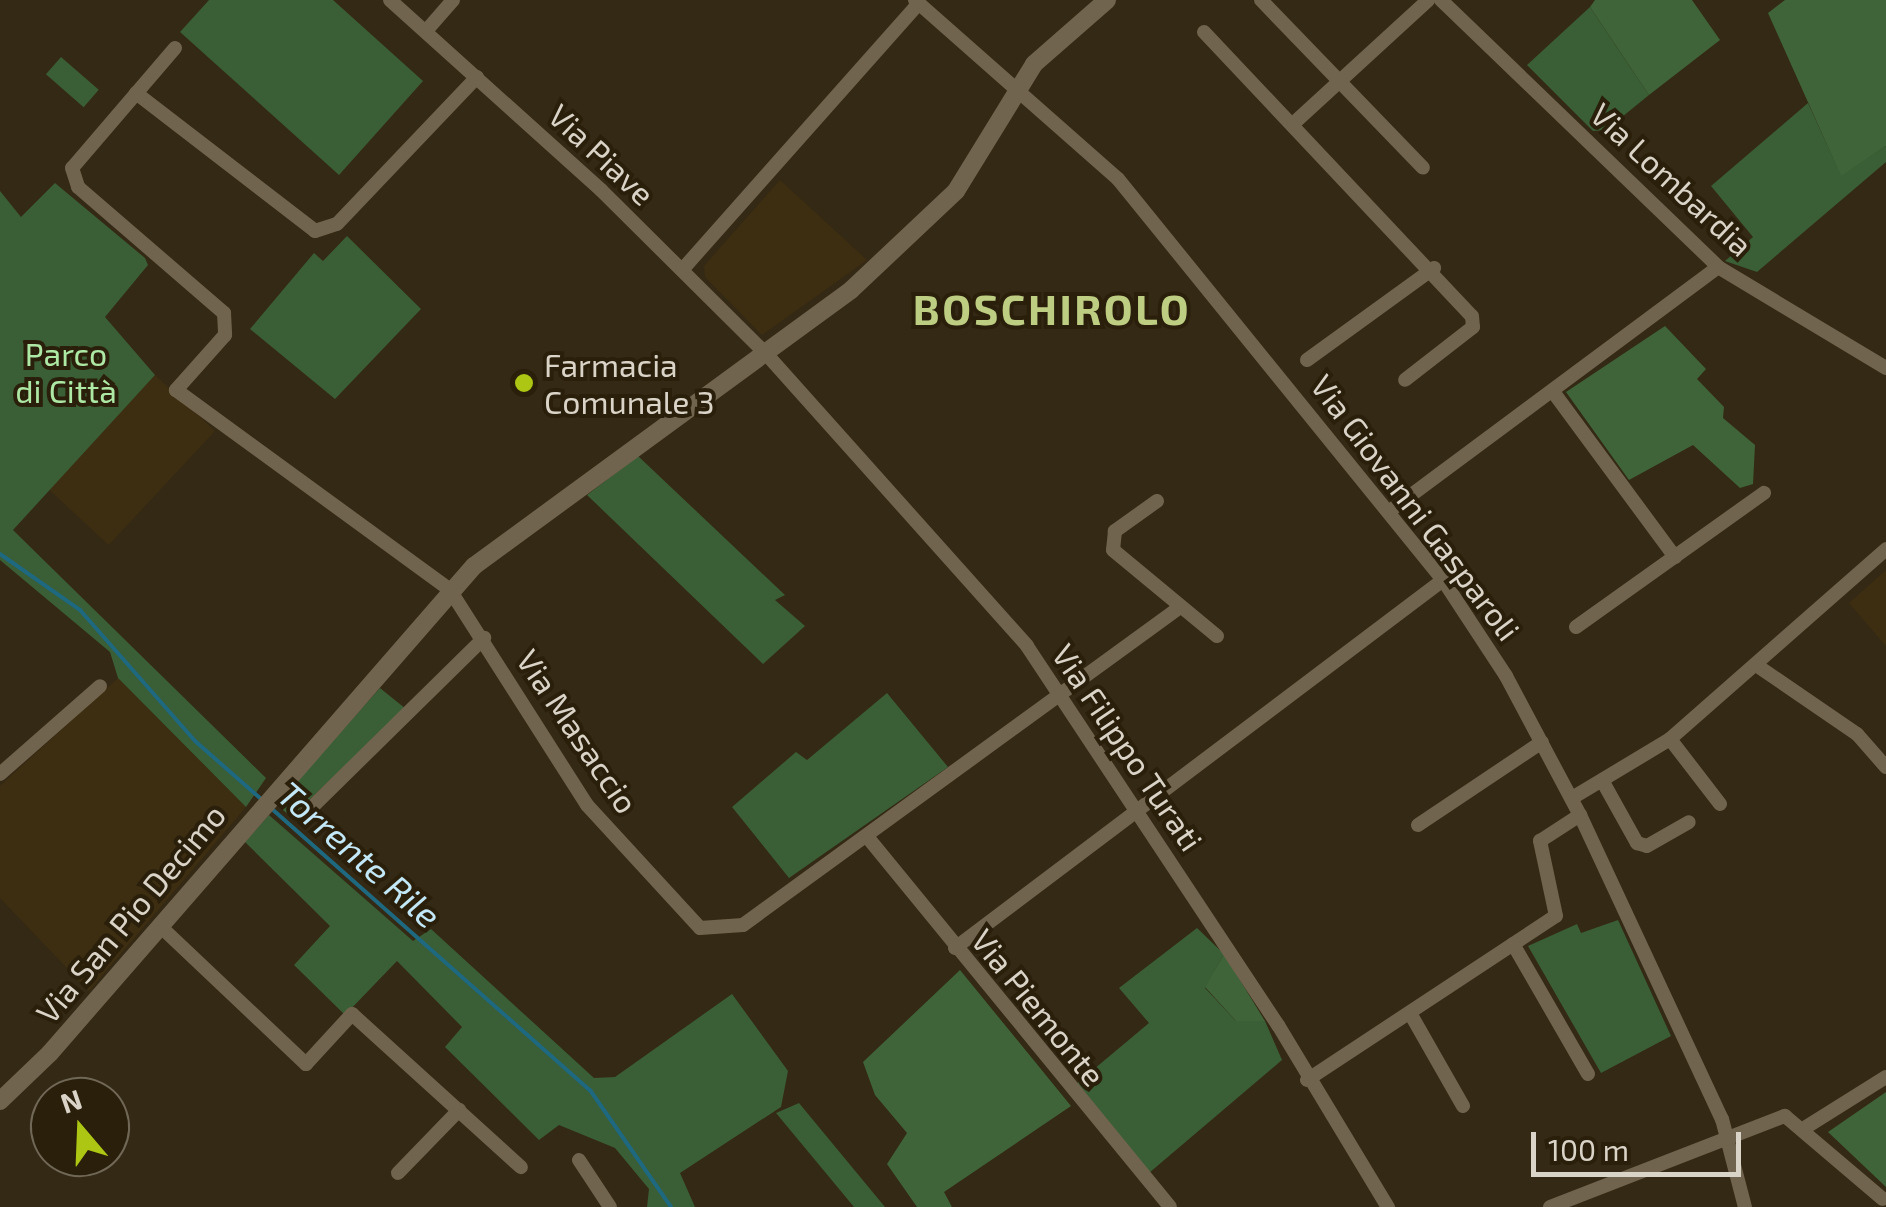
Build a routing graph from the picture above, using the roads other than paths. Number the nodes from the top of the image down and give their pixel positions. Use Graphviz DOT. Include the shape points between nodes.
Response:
graph roads {
  1 [pos="390,0"];
  2 [pos="453,0"];
  3 [pos="1107,0"];
  4 [pos="1260,0"];
  5 [pos="1428,0"];
  6 [pos="1441,0"];
  7 [pos="917,2"];
  8 [pos="426,31"];
  9 [pos="1204,32"];
  10 [pos="175,48"];
  11 [pos="477,77"];
  12 [pos="1339,81"];
  13 [pos="1016,90"];
  14 [pos="136,93"];
  15 [pos="1294,123"];
  16 [pos="1423,168"];
  17 [pos="1718,267"];
  18 [pos="1434,268"];
  19 [pos="682,270"];
  20 [pos="768,356"];
  21 [pos="1307,360"];
  22 [pos="1886,368"];
  23 [pos="1404,380"];
  24 [pos="1554,393"];
  25 [pos="1764,493"];
  26 [pos="1158,501"];
  27 [pos="1391,510"];
  28 [pos="1886,548"];
  29 [pos="1674,557"];
  30 [pos="1443,580"];
  31 [pos="450,590"];
  32 [pos="1180,608"];
  33 [pos="1576,627"];
  34 [pos="1217,636"];
  35 [pos="484,638"];
  36 [pos="1760,667"];
  37 [pos="100,686"];
  38 [pos="1060,692"];
  39 [pos="1670,740"];
  40 [pos="1542,742"];
  41 [pos="1886,767"];
  42 [pos="0,774"];
  43 [pos="1603,782"];
  44 [pos="1572,798"];
  45 [pos="1720,804"];
  46 [pos="1137,808"];
  47 [pos="306,813"];
  48 [pos="1580,815"];
  49 [pos="1688,822"];
  50 [pos="1418,825"];
  51 [pos="869,839"];
  52 [pos="160,926"];
  53 [pos="1512,944"];
  54 [pos="954,948"];
  55 [pos="1410,1013"];
  56 [pos="1588,1074"];
  57 [pos="1886,1077"];
  58 [pos="1307,1080"];
  59 [pos="0,1101"];
  60 [pos="1463,1106"];
  61 [pos="459,1110"];
  62 [pos="1803,1129"];
  63 [pos="1728,1140"];
  64 [pos="580,1160"];
  65 [pos="521,1166"];
  66 [pos="398,1173"];
  67 [pos="1883,1199"];
  68 [pos="610,1207"];
  69 [pos="1170,1207"];
  70 [pos="1388,1207"];
  71 [pos="1550,1207"];
  72 [pos="1745,1207"];
  1 -- 8 [label="street, Via Piave"];
  2 -- 8 [label="street"];
  3 -- 13 [label="street, Via San Pio Decimo" via="1034,64"];
  4 -- 12 [label="street"];
  5 -- 12 [label="street"];
  6 -- 17 [label="street, Via Lombardia"];
  7 -- 13 [label="street, Via Giovanni Gasparoli"];
  7 -- 19 [label="street"];
  8 -- 11 [label="street, Via Piave"];
  9 -- 15 [label="street"];
  10 -- 14 [label="street"];
  11 -- 14 [label="street" via="337,224 315,231"];
  11 -- 19 [label="street, Via Piave"];
  12 -- 15 [label="street"];
  12 -- 16 [label="street"];
  13 -- 20 [label="street, Via San Pio Decimo" via="956,191"];
  13 -- 27 [label="street, Via Giovanni Gasparoli" via="1118,179"];
  14 -- 31 [label="street, Via Masaccio" via="77,159 72,180 224,313 226,335 176,390"];
  15 -- 18 [label="street"];
  17 -- 22 [label="street, Via Lombardia"];
  17 -- 24 [label="street"];
  18 -- 21 [label="street"];
  18 -- 23 [label="street" via="1474,327"];
  19 -- 20 [label="street, Via Piave"];
  20 -- 31 [label="street, Via San Pio Decimo" via="674,415"];
  20 -- 38 [label="street, Via Filippo Turati"];
  24 -- 27 [label="street"];
  24 -- 29 [label="street"];
  25 -- 29 [label="street"];
  26 -- 32 [label="street" via="1110,540"];
  27 -- 30 [label="street, Via Giovanni Gasparoli"];
  28 -- 36 [label="street"];
  29 -- 33 [label="street"];
  30 -- 40 [label="street, Via Giovanni Gasparoli"];
  30 -- 46 [label="street"];
  31 -- 35 [label="street, Via Masaccio"];
  31 -- 52 [label="street, Via San Pio Decimo"];
  32 -- 34 [label="street"];
  32 -- 38 [label="street"];
  35 -- 47 [label="street"];
  35 -- 51 [label="street, Via Masaccio" via="587,805 689,919 714,932 743,924"];
  36 -- 39 [label="street"];
  36 -- 41 [label="street" via="1858,734"];
  37 -- 42 [label="street"];
  38 -- 46 [label="street, Via Filippo Turati"];
  38 -- 51 [label="street"];
  39 -- 43 [label="street"];
  39 -- 45 [label="street"];
  40 -- 44 [label="street, Via Giovanni Gasparoli"];
  40 -- 50 [label="street"];
  43 -- 44 [label="street"];
  43 -- 49 [label="street" via="1636,843 1647,846"];
  44 -- 48 [label="street, Via Giovanni Gasparoli"];
  46 -- 54 [label="street"];
  46 -- 58 [label="street, Via Filippo Turati"];
  48 -- 53 [label="street" via="1540,841 1560,910"];
  48 -- 63 [label="street, Via Giovanni Gasparoli"];
  51 -- 54 [label="street, Via Piemonte"];
  52 -- 59 [label="street, Via San Pio Decimo"];
  52 -- 61 [label="street" via="306,1064 352,1014"];
  53 -- 55 [label="street"];
  53 -- 56 [label="street"];
  54 -- 69 [label="street, Via Piemonte"];
  55 -- 58 [label="street"];
  55 -- 60 [label="street"];
  57 -- 62 [label="street"];
  58 -- 70 [label="street, Via Filippo Turati"];
  61 -- 65 [label="street"];
  61 -- 66 [label="street"];
  62 -- 63 [label="street" via="1785,1116"];
  62 -- 67 [label="street"];
  63 -- 71 [label="street"];
  63 -- 72 [label="street, Via Giovanni Gasparoli"];
  64 -- 68 [label="street"];
}
